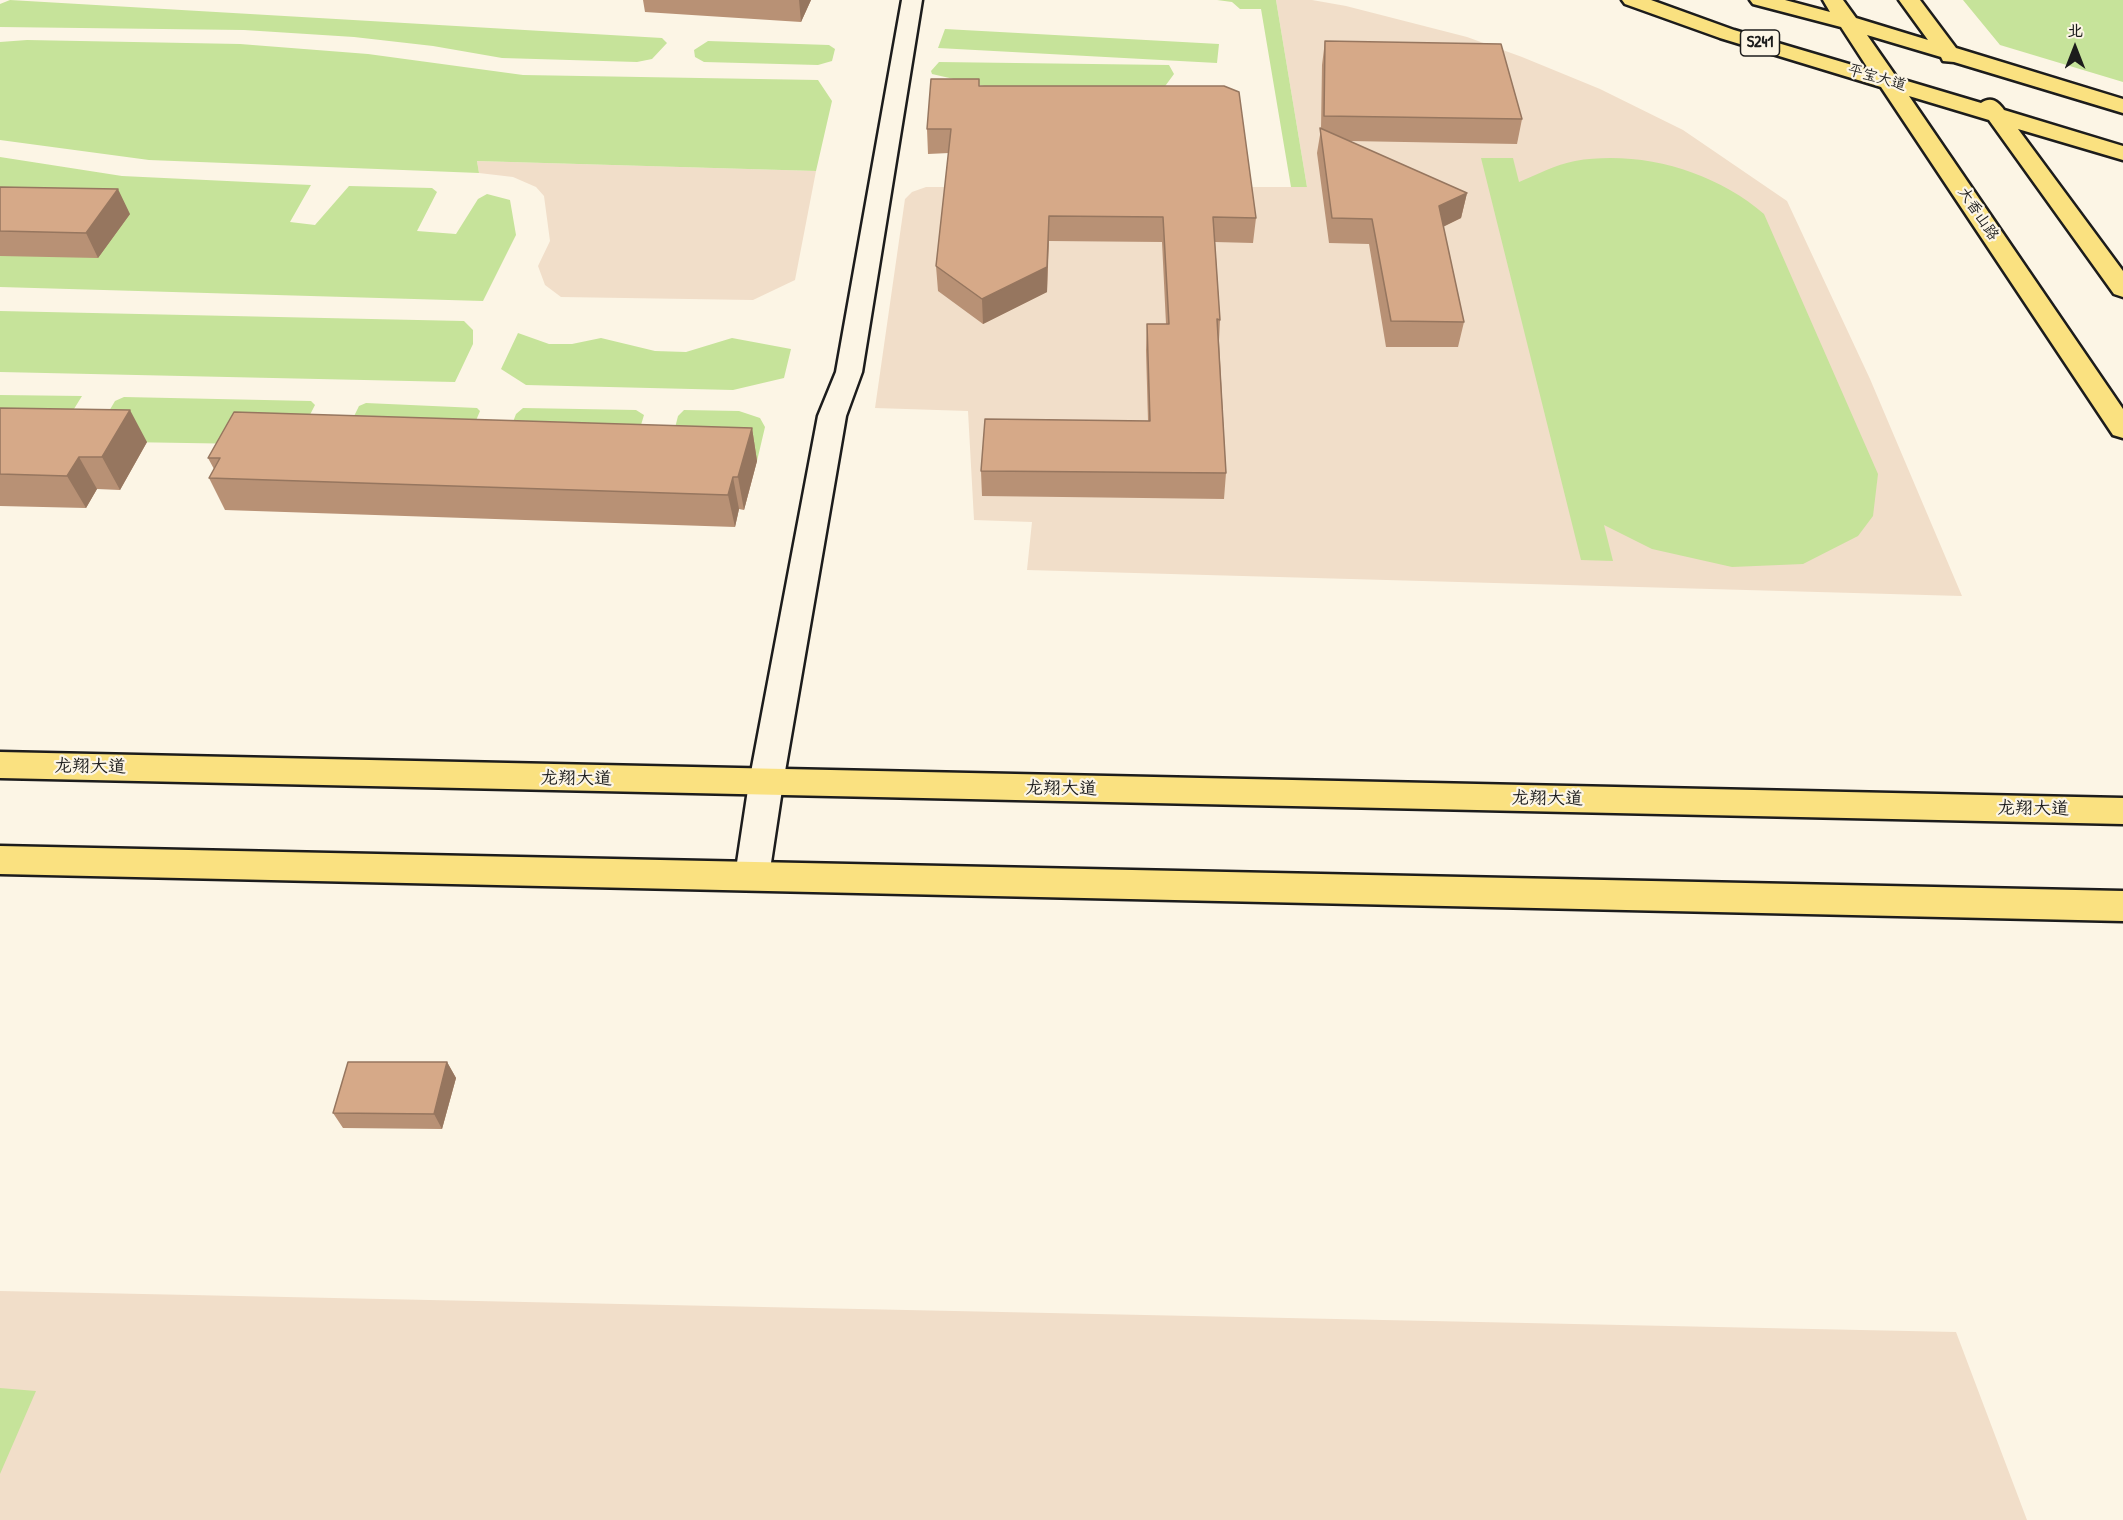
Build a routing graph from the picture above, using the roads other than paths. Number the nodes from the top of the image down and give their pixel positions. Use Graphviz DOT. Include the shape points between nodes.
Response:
graph roads {
  1 [pos="912,0"];
  2 [pos="1632,0"];
  3 [pos="1760,0"];
  4 [pos="1833,0"];
  5 [pos="1909,0"];
  6 [pos="1847,22"];
  7 [pos="1948,52"];
  8 [pos="1889,82"];
  9 [pos="2123,106"];
  10 [pos="1994,112"];
  11 [pos="2123,153"];
  12 [pos="2123,290"];
  13 [pos="2123,429"];
  14 [pos="0,765"];
  15 [pos="766,783"];
  16 [pos="2123,798"];
  17 [pos="2108,811"];
  18 [pos="0,860"];
  19 [pos="752,876"];
  20 [pos="2123,906"];
  1 -- 15 [label="street" via="849,372 832,416"];
  2 -- 8 [label="main road, 平宝大道 / S241" via="1727,34"];
  3 -- 6 [label="main road, S241"];
  4 -- 6 [label="main road, 大香山路"];
  5 -- 7 [label="main road"];
  6 -- 7 [label="main road, S241"];
  6 -- 8 [label="main road, 大香山路"];
  7 -- 9 [label="main road, S241"];
  7 -- 10 [label="main road"];
  8 -- 10 [label="main road, 平宝大道 / S241"];
  8 -- 13 [label="main road, 大香山路"];
  10 -- 11 [label="main road, 平宝大道 / S241"];
  10 -- 12 [label="main road"];
  14 -- 15 [label="main road, 龙翔大道"];
  15 -- 17 [label="main road, 龙翔大道"];
  15 -- 19 [label="street"];
  16 -- 17 [label="main road"];
  18 -- 19 [label="main road"];
  19 -- 20 [label="main road"];
}
